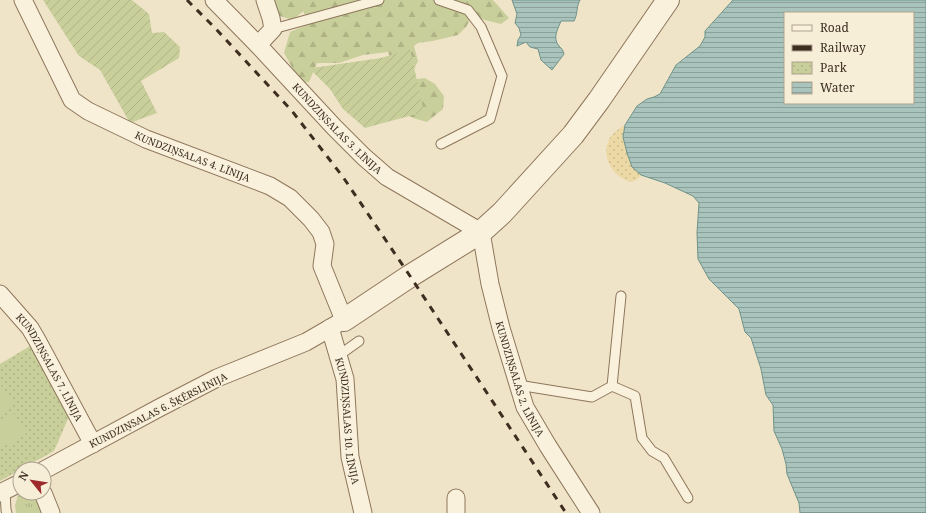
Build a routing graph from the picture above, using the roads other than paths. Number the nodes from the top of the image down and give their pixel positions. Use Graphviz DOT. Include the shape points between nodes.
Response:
graph roads {
  1 [pos="23,0"];
  2 [pos="214,0"];
  3 [pos="265,0"];
  4 [pos="379,0"];
  5 [pos="439,0"];
  6 [pos="668,0"];
  7 [pos="273,29"];
  8 [pos="258,45"];
  9 [pos="441,144"];
  10 [pos="481,232"];
  11 [pos="0,294"];
  12 [pos="621,296"];
  13 [pos="337,324"];
  14 [pos="359,341"];
  15 [pos="338,356"];
  16 [pos="518,385"];
  17 [pos="612,386"];
  18 [pos="93,444"];
  19 [pos="52,466"];
  20 [pos="8,489"];
  21 [pos="688,498"];
  22 [pos="46,501"];
  23 [pos="7,513"];
  24 [pos="51,513"];
  25 [pos="363,513"];
  26 [pos="591,513"];
  1 -- 13 [label="street, KUNDZIŅSALAS 4. LĪNIJA" via="72,100 88,111 146,139 270,186 290,198 306,214 321,232 325,244 322,266 337,306"];
  2 -- 8 [label="street, KUNDZIŅSALAS 3. LĪNIJA"];
  3 -- 7 [label="street"];
  4 -- 7 [label="lane"];
  5 -- 9 [label="lane" via="468,10 480,27 502,76 490,119"];
  6 -- 10 [label="street, KUNDZIŅSALAS 6. ŠĶĒRSLĪNIJA" via="573,135 502,214"];
  7 -- 8 [label="street"];
  8 -- 10 [label="street, KUNDZIŅSALAS 3. LĪNIJA" via="334,127 387,177"];
  10 -- 13 [label="street, KUNDZIŅSALAS 6. ŠĶĒRSLĪNIJA"];
  10 -- 16 [label="street, KUNDZIŅSALAS 2. LĪNIJA" via="490,284"];
  11 -- 18 [label="street, KUNDZIŅSALAS 7. LĪNIJA" via="30,328"];
  12 -- 17 [label="lane"];
  13 -- 15 [label="street, KUNDZIŅSALAS 10. LĪNIJA"];
  13 -- 18 [label="street, KUNDZIŅSALAS 6. ŠĶĒRSLĪNIJA" via="306,342 217,378"];
  14 -- 15 [label="lane"];
  15 -- 25 [label="street, KUNDZIŅSALAS 10. LĪNIJA" via="345,379 350,457"];
  16 -- 17 [label="lane" via="592,396"];
  16 -- 26 [label="street, KUNDZIŅSALAS 2. LĪNIJA" via="525,407"];
  17 -- 21 [label="lane" via="635,396 642,438 652,451 664,458"];
  18 -- 19 [label="street, KUNDZIŅSALAS 6. ŠĶĒRSLĪNIJA"];
  20 -- 23 [label="lane"];
  22 -- 24 [label="street"];
}
